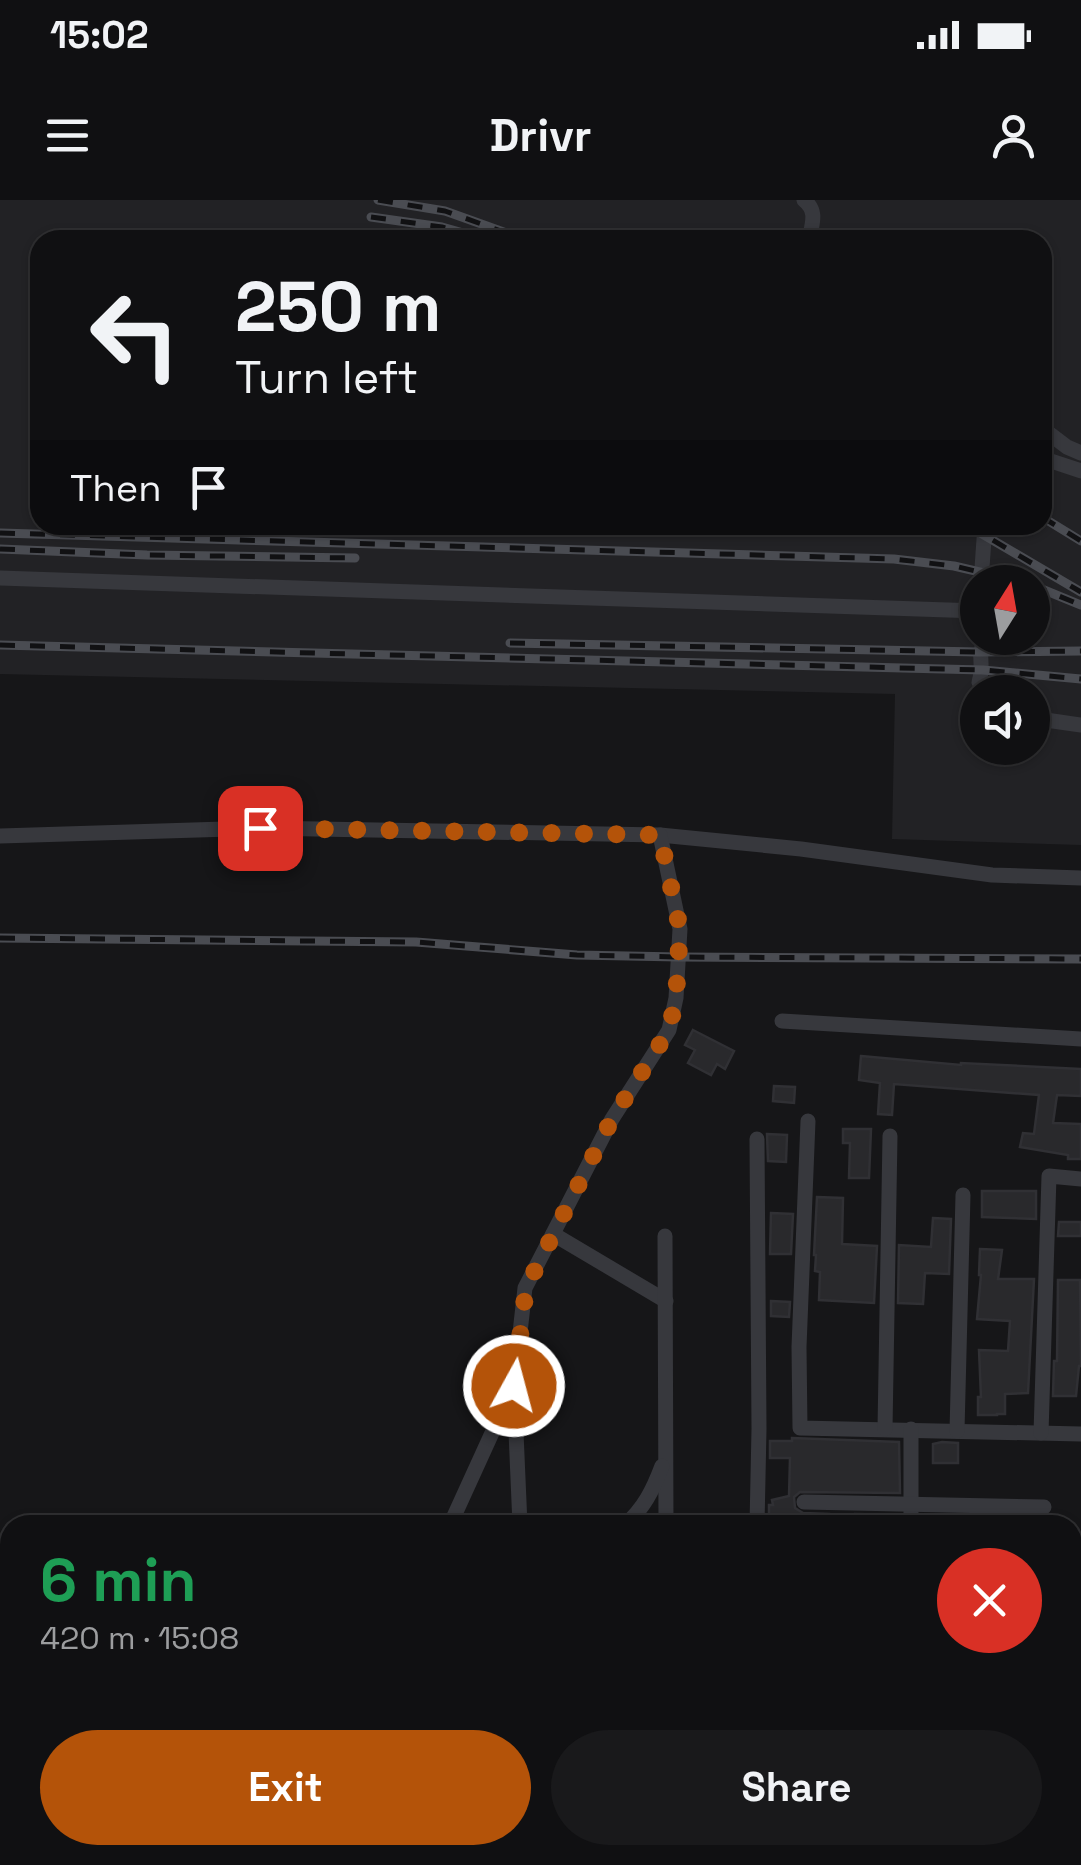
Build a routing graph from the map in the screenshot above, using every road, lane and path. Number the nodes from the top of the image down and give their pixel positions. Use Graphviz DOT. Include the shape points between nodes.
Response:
graph roads {
  1 [pos="804,200"];
  2 [pos="811,230"];
  3 [pos="1052,436"];
  4 [pos="1081,453"];
  5 [pos="1052,461"];
  6 [pos="1081,471"];
  7 [pos="984,535"];
  8 [pos="982,565"];
  9 [pos="0,578"];
  10 [pos="960,609"];
  11 [pos="1050,721"];
  12 [pos="1081,725"];
  13 [pos="660,835"];
  14 [pos="0,836"];
  15 [pos="1081,878"];
  16 [pos="782,1020"];
  17 [pos="1081,1039"];
  18 [pos="808,1121"];
  19 [pos="890,1136"];
  20 [pos="757,1139"];
  21 [pos="1081,1179"];
  22 [pos="963,1195"];
  23 [pos="553,1234"];
  24 [pos="665,1236"];
  25 [pos="666,1301"];
  26 [pos="514,1386"];
  27 [pos="885,1429"];
  28 [pos="911,1429"];
  29 [pos="958,1430"];
  30 [pos="1041,1433"];
  31 [pos="1081,1434"];
  32 [pos="666,1454"];
  33 [pos="804,1502"];
  34 [pos="911,1505"];
  35 [pos="1044,1507"];
  36 [pos="455,1515"];
  37 [pos="520,1515"];
  38 [pos="636,1515"];
  39 [pos="666,1515"];
  40 [pos="757,1515"];
  41 [pos="911,1515"];
  1 -- 2 [label="street" via="814,214"];
  3 -- 4 [label="street"];
  5 -- 6 [label="street"];
  7 -- 8 [label="street"];
  9 -- 10 [label="street"];
  11 -- 12 [label="street"];
  13 -- 14 [label="street" via="260,828"];
  13 -- 15 [label="street" via="992,875"];
  13 -- 23 [label="street" via="680,929 669,1030 612,1119"];
  16 -- 17 [label="street"];
  18 -- 27 [label="street" via="800,1428"];
  19 -- 27 [label="street"];
  20 -- 40 [label="street"];
  21 -- 30 [label="street" via="1050,1176"];
  22 -- 29 [label="street"];
  23 -- 25 [label="street"];
  23 -- 26 [label="street" via="526,1288"];
  24 -- 25 [label="street"];
  25 -- 32 [label="street"];
  26 -- 36 [label="street"];
  26 -- 37 [label="street"];
  27 -- 28 [label="street"];
  28 -- 29 [label="street"];
  28 -- 34 [label="street"];
  29 -- 30 [label="street"];
  30 -- 31 [label="street"];
  32 -- 38 [label="street"];
  32 -- 39 [label="street"];
  33 -- 34 [label="street"];
  34 -- 35 [label="street"];
  34 -- 41 [label="street"];
}
